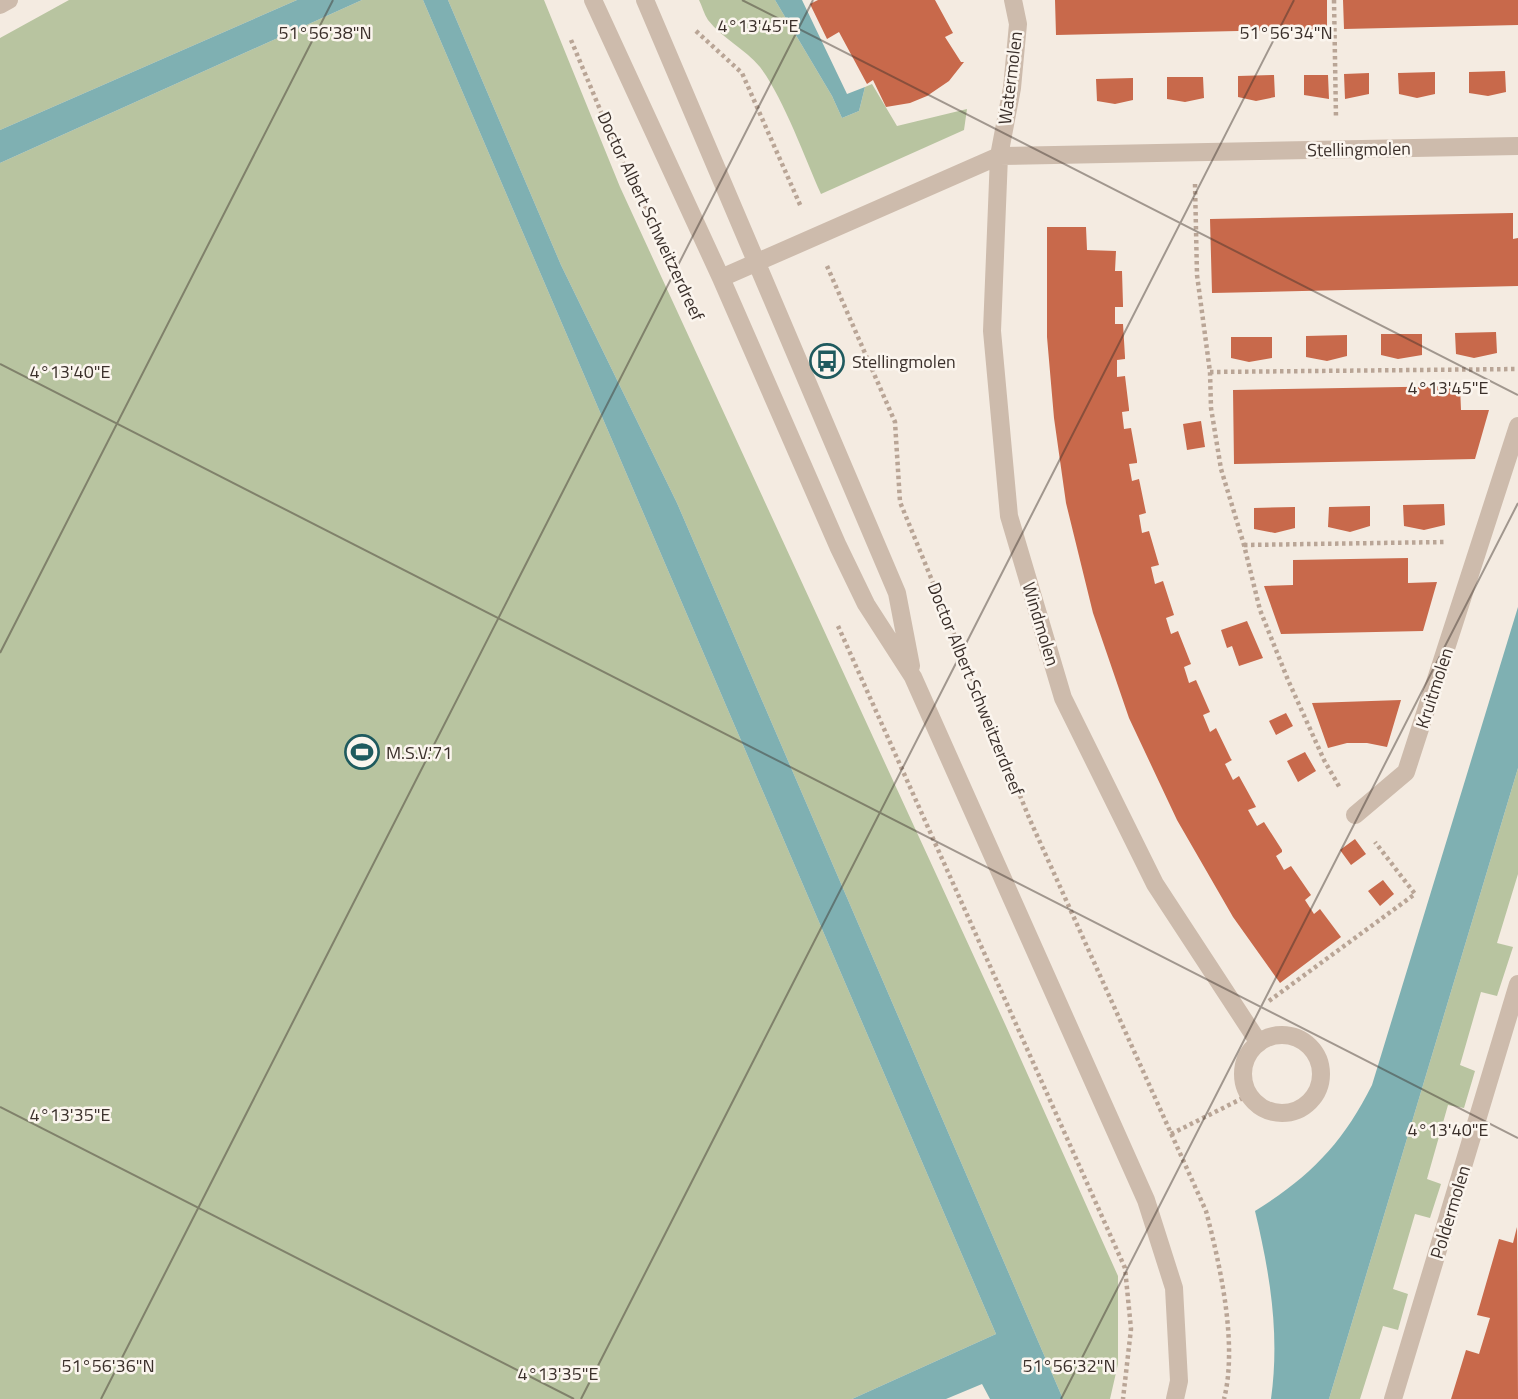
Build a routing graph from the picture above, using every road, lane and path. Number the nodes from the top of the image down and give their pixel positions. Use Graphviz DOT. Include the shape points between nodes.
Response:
graph roads {
  1 [pos="9,0"];
  2 [pos="593,0"];
  3 [pos="645,0"];
  4 [pos="1013,0"];
  5 [pos="1334,0"];
  6 [pos="0,5"];
  7 [pos="690,26"];
  8 [pos="566,27"];
  9 [pos="1518,146"];
  10 [pos="1337,149"];
  11 [pos="1195,151"];
  12 [pos="999,156"];
  13 [pos="815,237"];
  14 [pos="757,263"];
  15 [pos="721,278"];
  16 [pos="688,294"];
  17 [pos="1518,369"];
  18 [pos="1210,372"];
  19 [pos="1518,426"];
  20 [pos="1482,541"];
  21 [pos="1244,545"];
  22 [pos="835,621"];
  23 [pos="913,677"];
  24 [pos="1355,815"];
  25 [pos="1518,984"];
  26 [pos="1243,1020"];
  27 [pos="1259,1043"];
  28 [pos="1249,1095"];
  29 [pos="1171,1134"];
  30 [pos="1123,1399"];
  31 [pos="1175,1399"];
  32 [pos="1224,1399"];
  33 [pos="1393,1399"];
  1 -- 6 [label="street"];
  2 -- 15 [label="street, Doctor Albert Schweitzerdreef"];
  3 -- 14 [label="street, Doctor Albert Schweitzerdreef"];
  4 -- 12 [label="street, Watermolen" via="1017,24 1012,88"];
  5 -- 10 [label="path"];
  7 -- 13 [label="path, Doctor Albert Schweitzerdreef" via="742,73"];
  8 -- 16 [label="path, Doctor Albert Schweitzerdreef" via="619,155"];
  9 -- 10 [label="street, Stellingmolen"];
  10 -- 11 [label="street, Stellingmolen"];
  11 -- 12 [label="street, Stellingmolen"];
  11 -- 18 [label="path" via="1197,275"];
  12 -- 13 [label="street, Stellingmolen"];
  12 -- 26 [label="street, Windmolen" via="992,331 1009,516 1063,698 1154,884"];
  13 -- 14 [label="street, Stellingmolen"];
  13 -- 29 [label="path, Doctor Albert Schweitzerdreef" via="895,422 900,502 1031,820"];
  14 -- 15 [label="street, Stellingmolen"];
  14 -- 23 [label="street, Doctor Albert Schweitzerdreef" via="897,593"];
  15 -- 23 [label="street, Doctor Albert Schweitzerdreef" via="866,604"];
  17 -- 18 [label="path"];
  18 -- 21 [label="path" via="1221,469"];
  19 -- 20 [label="street, Kruitmolen"];
  20 -- 21 [label="path"];
  20 -- 24 [label="street, Kruitmolen" via="1406,772"];
  21 -- 24 [label="path" via="1260,610 1288,680"];
  22 -- 30 [label="path" via="1125,1268 1131,1329"];
  23 -- 31 [label="street, Doctor Albert Schweitzerdreef" via="1146,1200 1174,1288 1179,1381"];
  24 -- 26 [label="path" via="1415,894"];
  25 -- 33 [label="street, Poldermolen"];
  26 -- 27 [label="street, Windmolen"];
  27 -- 28 [label="street" via="1245,1061 1244,1084"];
  27 -- 28 [label="street" via="1284,1035 1297,1038 1317,1056 1320,1082 1307,1105 1295,1111 1269,1112"];
  28 -- 29 [label="path"];
  29 -- 32 [label="path, Doctor Albert Schweitzerdreef" via="1206,1211 1218,1256 1228,1327"];
}
